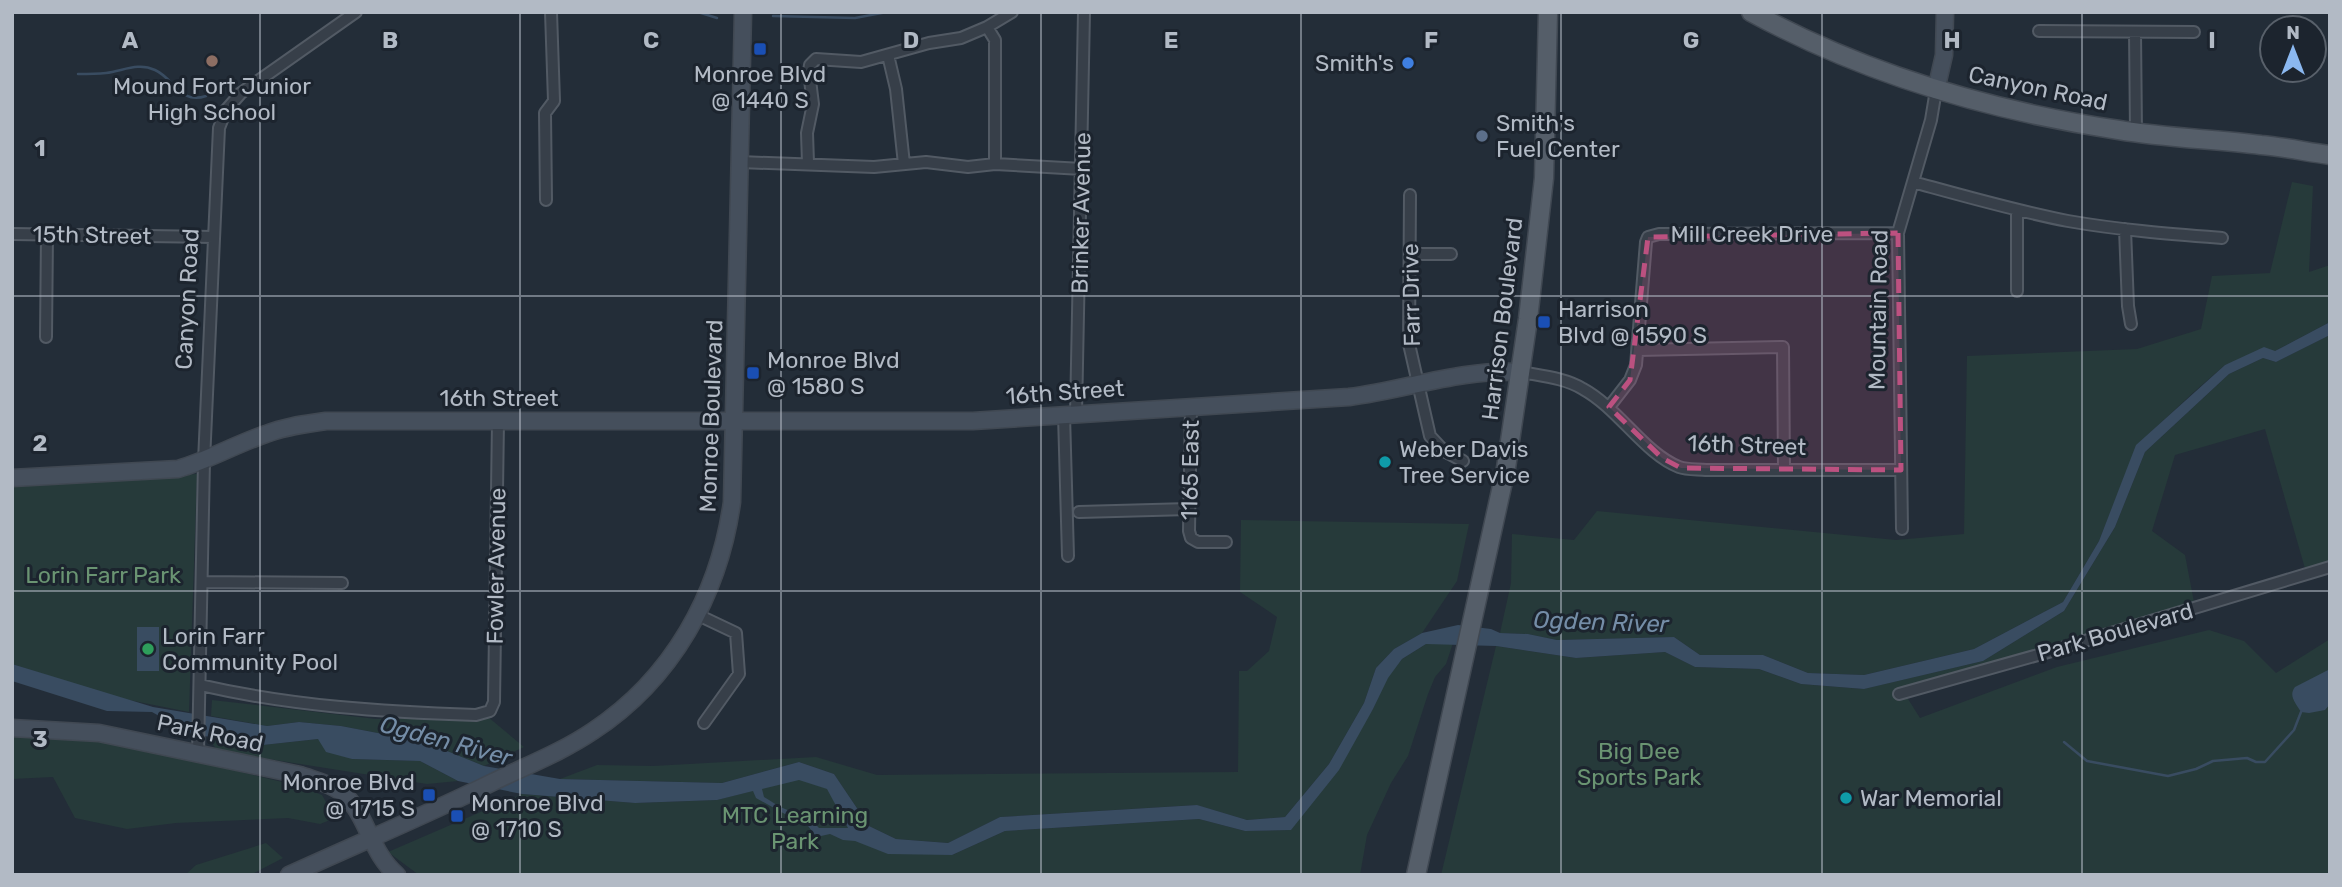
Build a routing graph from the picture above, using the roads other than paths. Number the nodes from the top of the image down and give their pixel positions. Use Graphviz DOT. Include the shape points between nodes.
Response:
graph roads {
  1 [pos="356,12"];
  2 [pos="551,12"];
  3 [pos="743,12"];
  4 [pos="1012,12"];
  5 [pos="1084,12"];
  6 [pos="1548,12"];
  7 [pos="1751,12"];
  8 [pos="1945,12"];
  9 [pos="987,27"];
  10 [pos="2039,31"];
  11 [pos="2135,32"];
  12 [pos="2194,33"];
  13 [pos="888,55"];
  14 [pos="1936,90"];
  15 [pos="2136,133"];
  16 [pos="2330,155"];
  17 [pos="740,162"];
  18 [pos="808,163"];
  19 [pos="904,164"];
  20 [pos="995,164"];
  21 [pos="1082,169"];
  22 [pos="1913,182"];
  23 [pos="1410,195"];
  24 [pos="545,200"];
  25 [pos="2017,210"];
  26 [pos="2125,229"];
  27 [pos="1898,233"];
  28 [pos="12,234"];
  29 [pos="47,234"];
  30 [pos="214,237"];
  31 [pos="2222,237"];
  32 [pos="1410,254"];
  33 [pos="1451,254"];
  34 [pos="2017,291"];
  35 [pos="2131,324"];
  36 [pos="46,337"];
  37 [pos="1637,350"];
  38 [pos="1521,372"];
  39 [pos="1417,384"];
  40 [pos="1191,407"];
  41 [pos="1609,407"];
  42 [pos="1070,414"];
  43 [pos="498,421"];
  44 [pos="736,421"];
  45 [pos="204,461"];
  46 [pos="1463,461"];
  47 [pos="1784,470"];
  48 [pos="1901,470"];
  49 [pos="12,478"];
  50 [pos="1189,509"];
  51 [pos="1079,512"];
  52 [pos="1902,529"];
  53 [pos="1226,542"];
  54 [pos="1068,556"];
  55 [pos="2330,567"];
  56 [pos="202,582"];
  57 [pos="342,583"];
  58 [pos="698,615"];
  59 [pos="200,685"];
  60 [pos="1899,694"];
  61 [pos="704,723"];
  62 [pos="12,728"];
  63 [pos="198,746"];
  64 [pos="370,838"];
  65 [pos="289,875"];
  66 [pos="397,875"];
  67 [pos="1416,875"];
  1 -- 30 [label="street, Canyon Road" via="241,93 226,110 219,128"];
  2 -- 24 [label="street" via="554,101 545,113"];
  3 -- 17 [label="street, Monroe Boulevard"];
  4 -- 9 [label="street"];
  5 -- 21 [label="street, Brinker Avenue"];
  6 -- 38 [label="main road, Harrison Boulevard" via="1544,178"];
  7 -- 14 [label="main road, Canyon Road" via="1838,53"];
  8 -- 14 [label="street, Mountain Road" via="1944,55"];
  9 -- 13 [label="street" via="961,38"];
  9 -- 20 [label="street" via="995,40"];
  10 -- 11 [label="street"];
  11 -- 12 [label="street"];
  11 -- 15 [label="street"];
  13 -- 18 [label="street" via="861,62 816,60 810,65 813,104 807,133"];
  13 -- 19 [label="street" via="897,89"];
  14 -- 15 [label="main road, Canyon Road" via="2052,119"];
  14 -- 22 [label="street, Mountain Road"];
  15 -- 16 [label="main road, Canyon Road"];
  17 -- 18 [label="street"];
  17 -- 44 [label="street, Monroe Boulevard"];
  18 -- 19 [label="street"];
  19 -- 20 [label="street"];
  20 -- 21 [label="street"];
  21 -- 42 [label="street, Brinker Avenue"];
  22 -- 25 [label="street"];
  22 -- 27 [label="street, Mountain Road"];
  23 -- 32 [label="street, Farr Drive"];
  25 -- 26 [label="street"];
  25 -- 34 [label="street"];
  26 -- 31 [label="street"];
  26 -- 35 [label="street"];
  27 -- 37 [label="street, Mill Creek Drive" via="1648,237"];
  27 -- 48 [label="street, Mountain Road"];
  28 -- 29 [label="street, 15th Street"];
  29 -- 30 [label="street, 15th Street"];
  29 -- 36 [label="street"];
  30 -- 45 [label="street, Canyon Road"];
  32 -- 33 [label="street"];
  32 -- 39 [label="street, Farr Drive" via="1409,344"];
  37 -- 41 [label="street" via="1630,380"];
  37 -- 47 [label="street" via="1783,347"];
  38 -- 39 [label="street, 16th Street" via="1469,372"];
  38 -- 41 [label="street, 16th Street" via="1568,382"];
  38 -- 67 [label="main road, Harrison Boulevard" via="1503,486"];
  39 -- 40 [label="street, 16th Street" via="1349,397"];
  39 -- 46 [label="street, Farr Drive" via="1430,436 1444,451"];
  40 -- 42 [label="street, 16th Street"];
  40 -- 50 [label="street, 1165 East"];
  41 -- 47 [label="street, 16th Street" via="1662,458 1681,468"];
  42 -- 44 [label="street, 16th Street" via="973,421"];
  42 -- 54 [label="street, Brinker Avenue"];
  43 -- 44 [label="street, 16th Street"];
  43 -- 45 [label="street, 16th Street" via="294,425"];
  43 -- 59 [label="street, Fowler Avenue" via="494,702 490,711 476,715 376,712 258,698"];
  44 -- 58 [label="street, Monroe Boulevard" via="729,524"];
  45 -- 49 [label="street" via="178,469"];
  45 -- 56 [label="street, Canyon Road"];
  47 -- 48 [label="street, 16th Street"];
  48 -- 52 [label="street, Mountain Road"];
  50 -- 51 [label="street"];
  50 -- 53 [label="street, 1165 East" via="1194,541"];
  55 -- 60 [label="street, Park Boulevard"];
  56 -- 57 [label="street"];
  56 -- 59 [label="street, Canyon Road"];
  58 -- 61 [label="street" via="736,633 738,652 739,674"];
  58 -- 64 [label="street, Monroe Boulevard" via="672,656 640,692 591,733"];
  59 -- 63 [label="street, Canyon Road"];
  62 -- 63 [label="street, Park Road"];
  63 -- 64 [label="street, Park Road" via="330,785 353,806"];
  64 -- 65 [label="street, Monroe Boulevard"];
  64 -- 66 [label="street, Park Road" via="385,865"];
}
